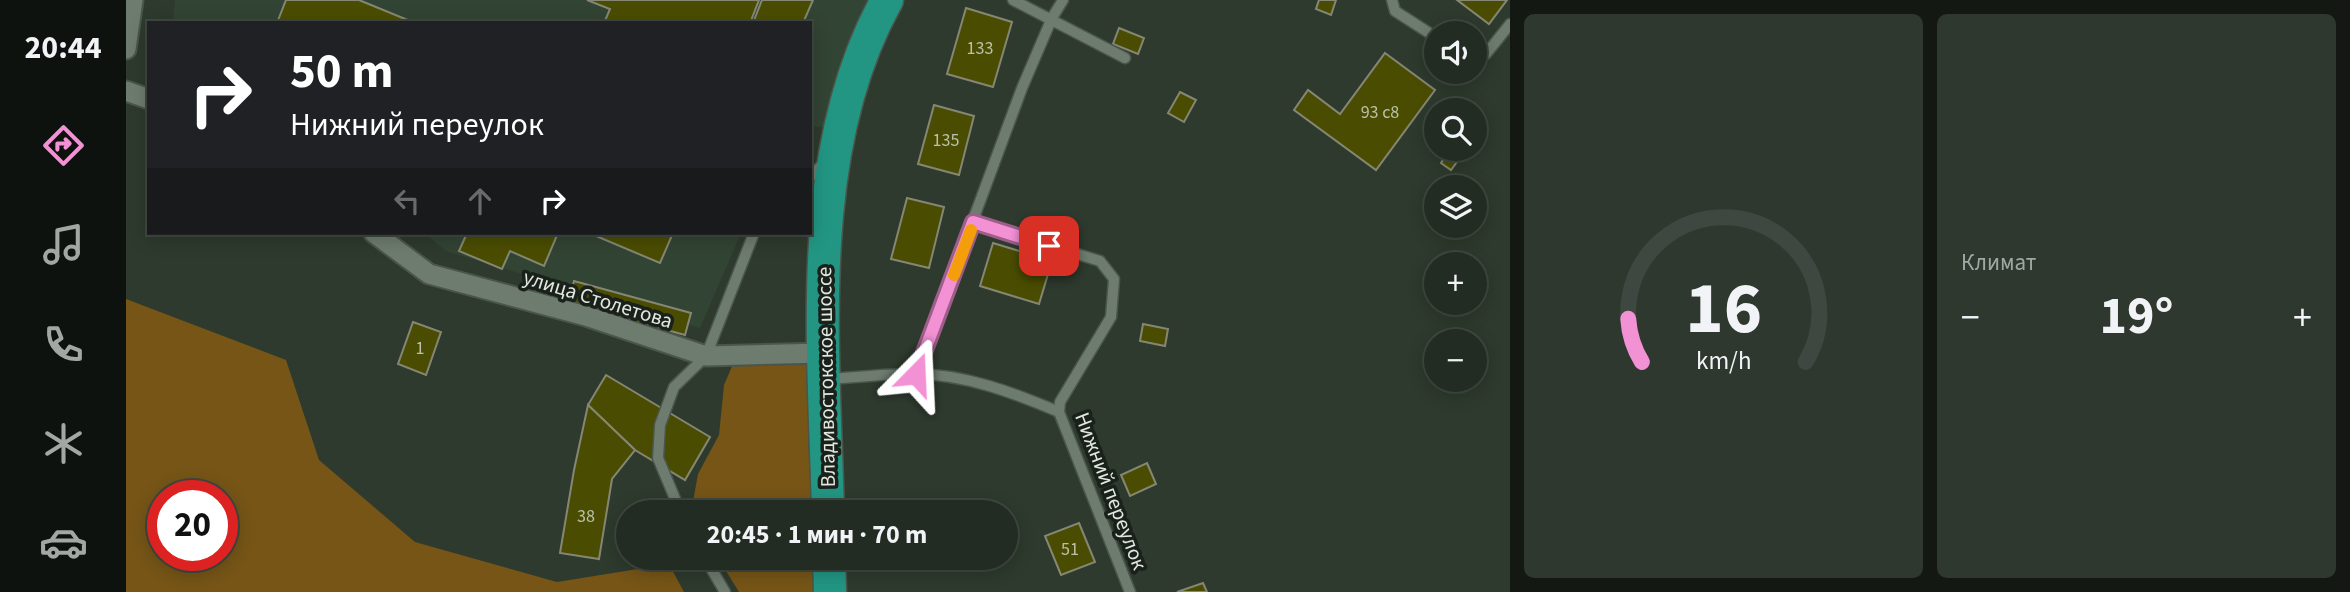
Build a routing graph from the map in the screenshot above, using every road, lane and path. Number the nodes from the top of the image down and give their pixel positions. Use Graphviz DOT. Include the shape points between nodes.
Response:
graph roads {
  1 [pos="133,0"];
  2 [pos="887,0"];
  3 [pos="1013,0"];
  4 [pos="1063,0"];
  5 [pos="1392,0"];
  6 [pos="1052,18"];
  7 [pos="1510,24"];
  8 [pos="1424,29"];
  9 [pos="126,49"];
  10 [pos="1487,53"];
  11 [pos="1125,58"];
  12 [pos="126,91"];
  13 [pos="147,98"];
  14 [pos="836,152"];
  15 [pos="812,175"];
  16 [pos="973,222"];
  17 [pos="377,235"];
  18 [pos="753,235"];
  19 [pos="706,356"];
  20 [pos="825,366"];
  21 [pos="916,374"];
  22 [pos="1059,412"];
  23 [pos="676,500"];
  24 [pos="828,500"];
  25 [pos="712,570"];
  26 [pos="829,570"];
  27 [pos="725,592"];
  28 [pos="830,592"];
  29 [pos="1130,592"];
  1 -- 9 [label="street"];
  2 -- 14 [label="highway, Владивостокское шоссе" via="873,25 849,93"];
  3 -- 6 [label="lane"];
  4 -- 6 [label="lane"];
  5 -- 8 [label="lane" via="1395,10"];
  6 -- 11 [label="lane"];
  6 -- 16 [label="lane"];
  7 -- 10 [label="lane"];
  12 -- 13 [label="street"];
  14 -- 15 [label="lane"];
  14 -- 20 [label="highway, Владивостокское шоссе" via="824,258"];
  16 -- 21 [label="lane"];
  16 -- 22 [label="lane, Нижний переулок" via="1100,261 1114,279 1111,317 1060,402"];
  17 -- 19 [label="street, улица Столетова" via="429,274 586,316"];
  18 -- 19 [label="lane"];
  19 -- 20 [label="street, улица Столетова"];
  19 -- 23 [label="lane" via="674,387 660,425 658,458"];
  20 -- 21 [label="lane"];
  20 -- 24 [label="highway, Владивостокское шоссе"];
  21 -- 22 [label="lane" via="956,378 1016,394"];
  22 -- 29 [label="lane, Нижний переулок"];
  25 -- 27 [label="lane"];
  26 -- 28 [label="highway"];
}
